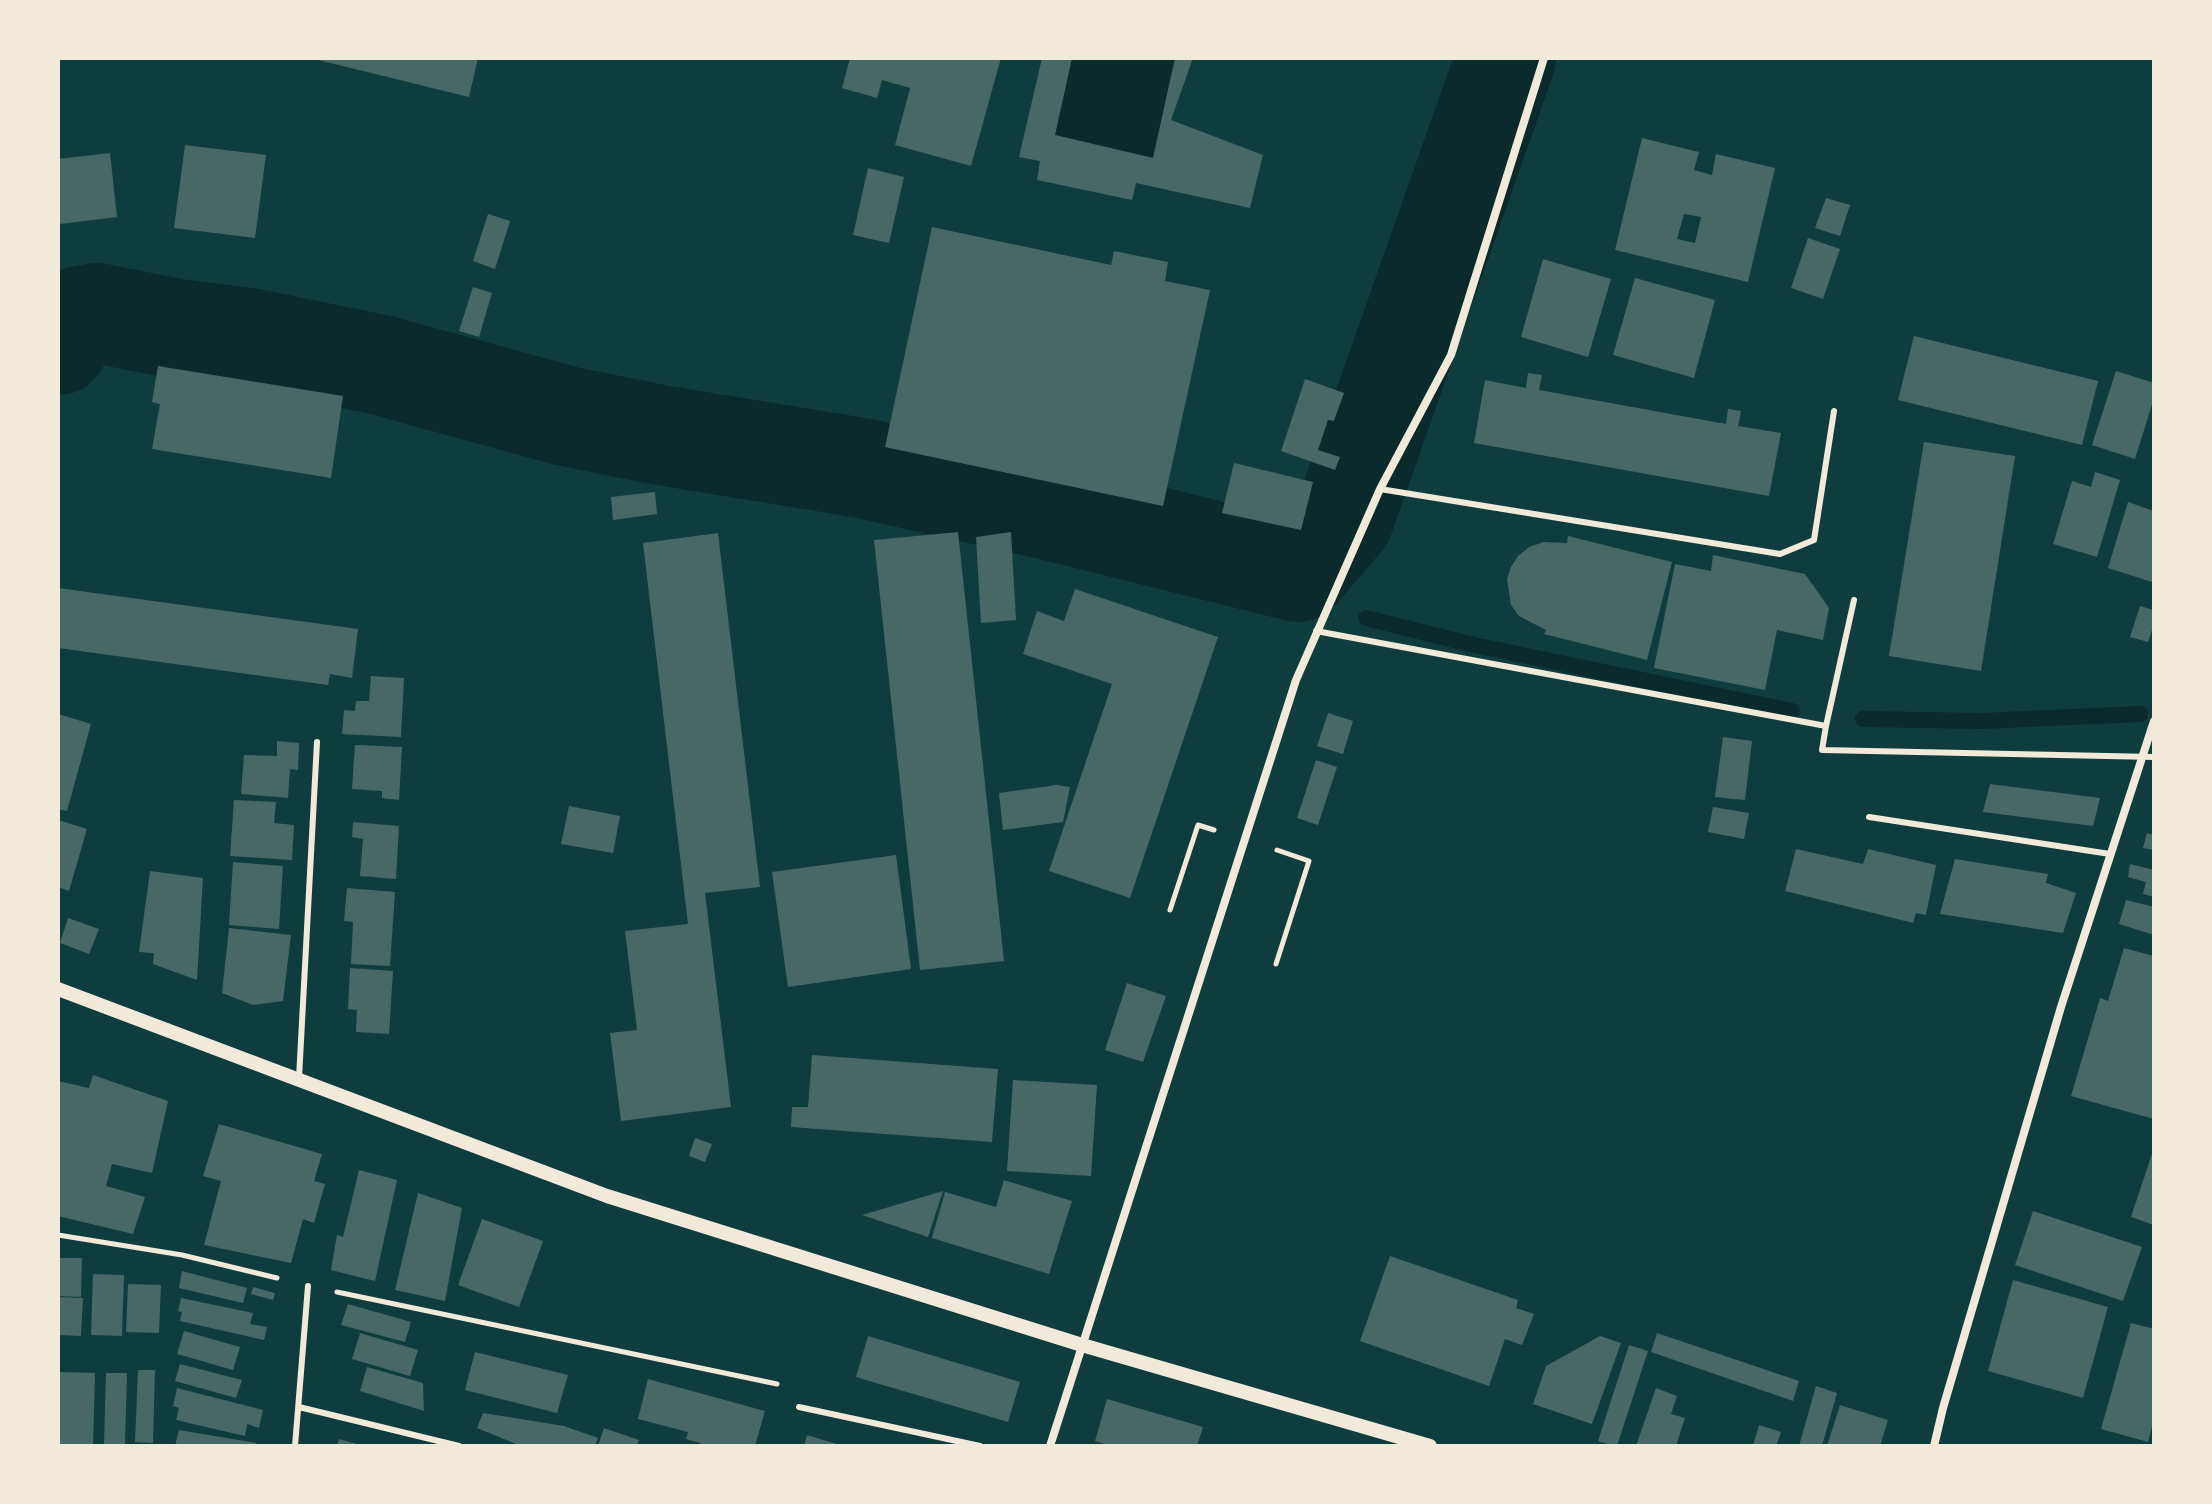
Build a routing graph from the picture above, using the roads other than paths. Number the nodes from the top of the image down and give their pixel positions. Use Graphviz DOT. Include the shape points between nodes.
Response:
graph roads {
  1 [pos="1544,58"];
  2 [pos="1834,411"];
  3 [pos="1380,489"];
  4 [pos="1854,600"];
  5 [pos="1316,631"];
  6 [pos="2154,721"];
  7 [pos="1826,726"];
  8 [pos="317,742"];
  9 [pos="2154,757"];
  10 [pos="2143,758"];
  11 [pos="1869,817"];
  12 [pos="2110,854"];
  13 [pos="58,989"];
  14 [pos="299,1079"];
  15 [pos="308,1286"];
  16 [pos="1082,1345"];
  17 [pos="299,1407"];
  18 [pos="799,1407"];
  19 [pos="295,1446"];
  20 [pos="459,1446"];
  21 [pos="980,1446"];
  22 [pos="1050,1446"];
  23 [pos="1430,1446"];
  24 [pos="1934,1446"];
  1 -- 3 [label="street" via="1451,355"];
  2 -- 3 [label="lane" via="1814,540 1780,554"];
  3 -- 5 [label="street"];
  4 -- 7 [label="lane"];
  5 -- 7 [label="lane"];
  5 -- 16 [label="street"];
  6 -- 10 [label="street"];
  7 -- 10 [label="lane" via="1822,750"];
  8 -- 14 [label="lane"];
  9 -- 10 [label="lane"];
  10 -- 12 [label="street"];
  11 -- 12 [label="lane"];
  12 -- 24 [label="street"];
  13 -- 14 [label="street"];
  14 -- 16 [label="street" via="607,1196"];
  15 -- 17 [label="lane"];
  16 -- 22 [label="street"];
  16 -- 23 [label="street"];
  17 -- 19 [label="lane"];
  17 -- 20 [label="lane"];
  18 -- 21 [label="lane"];
}
